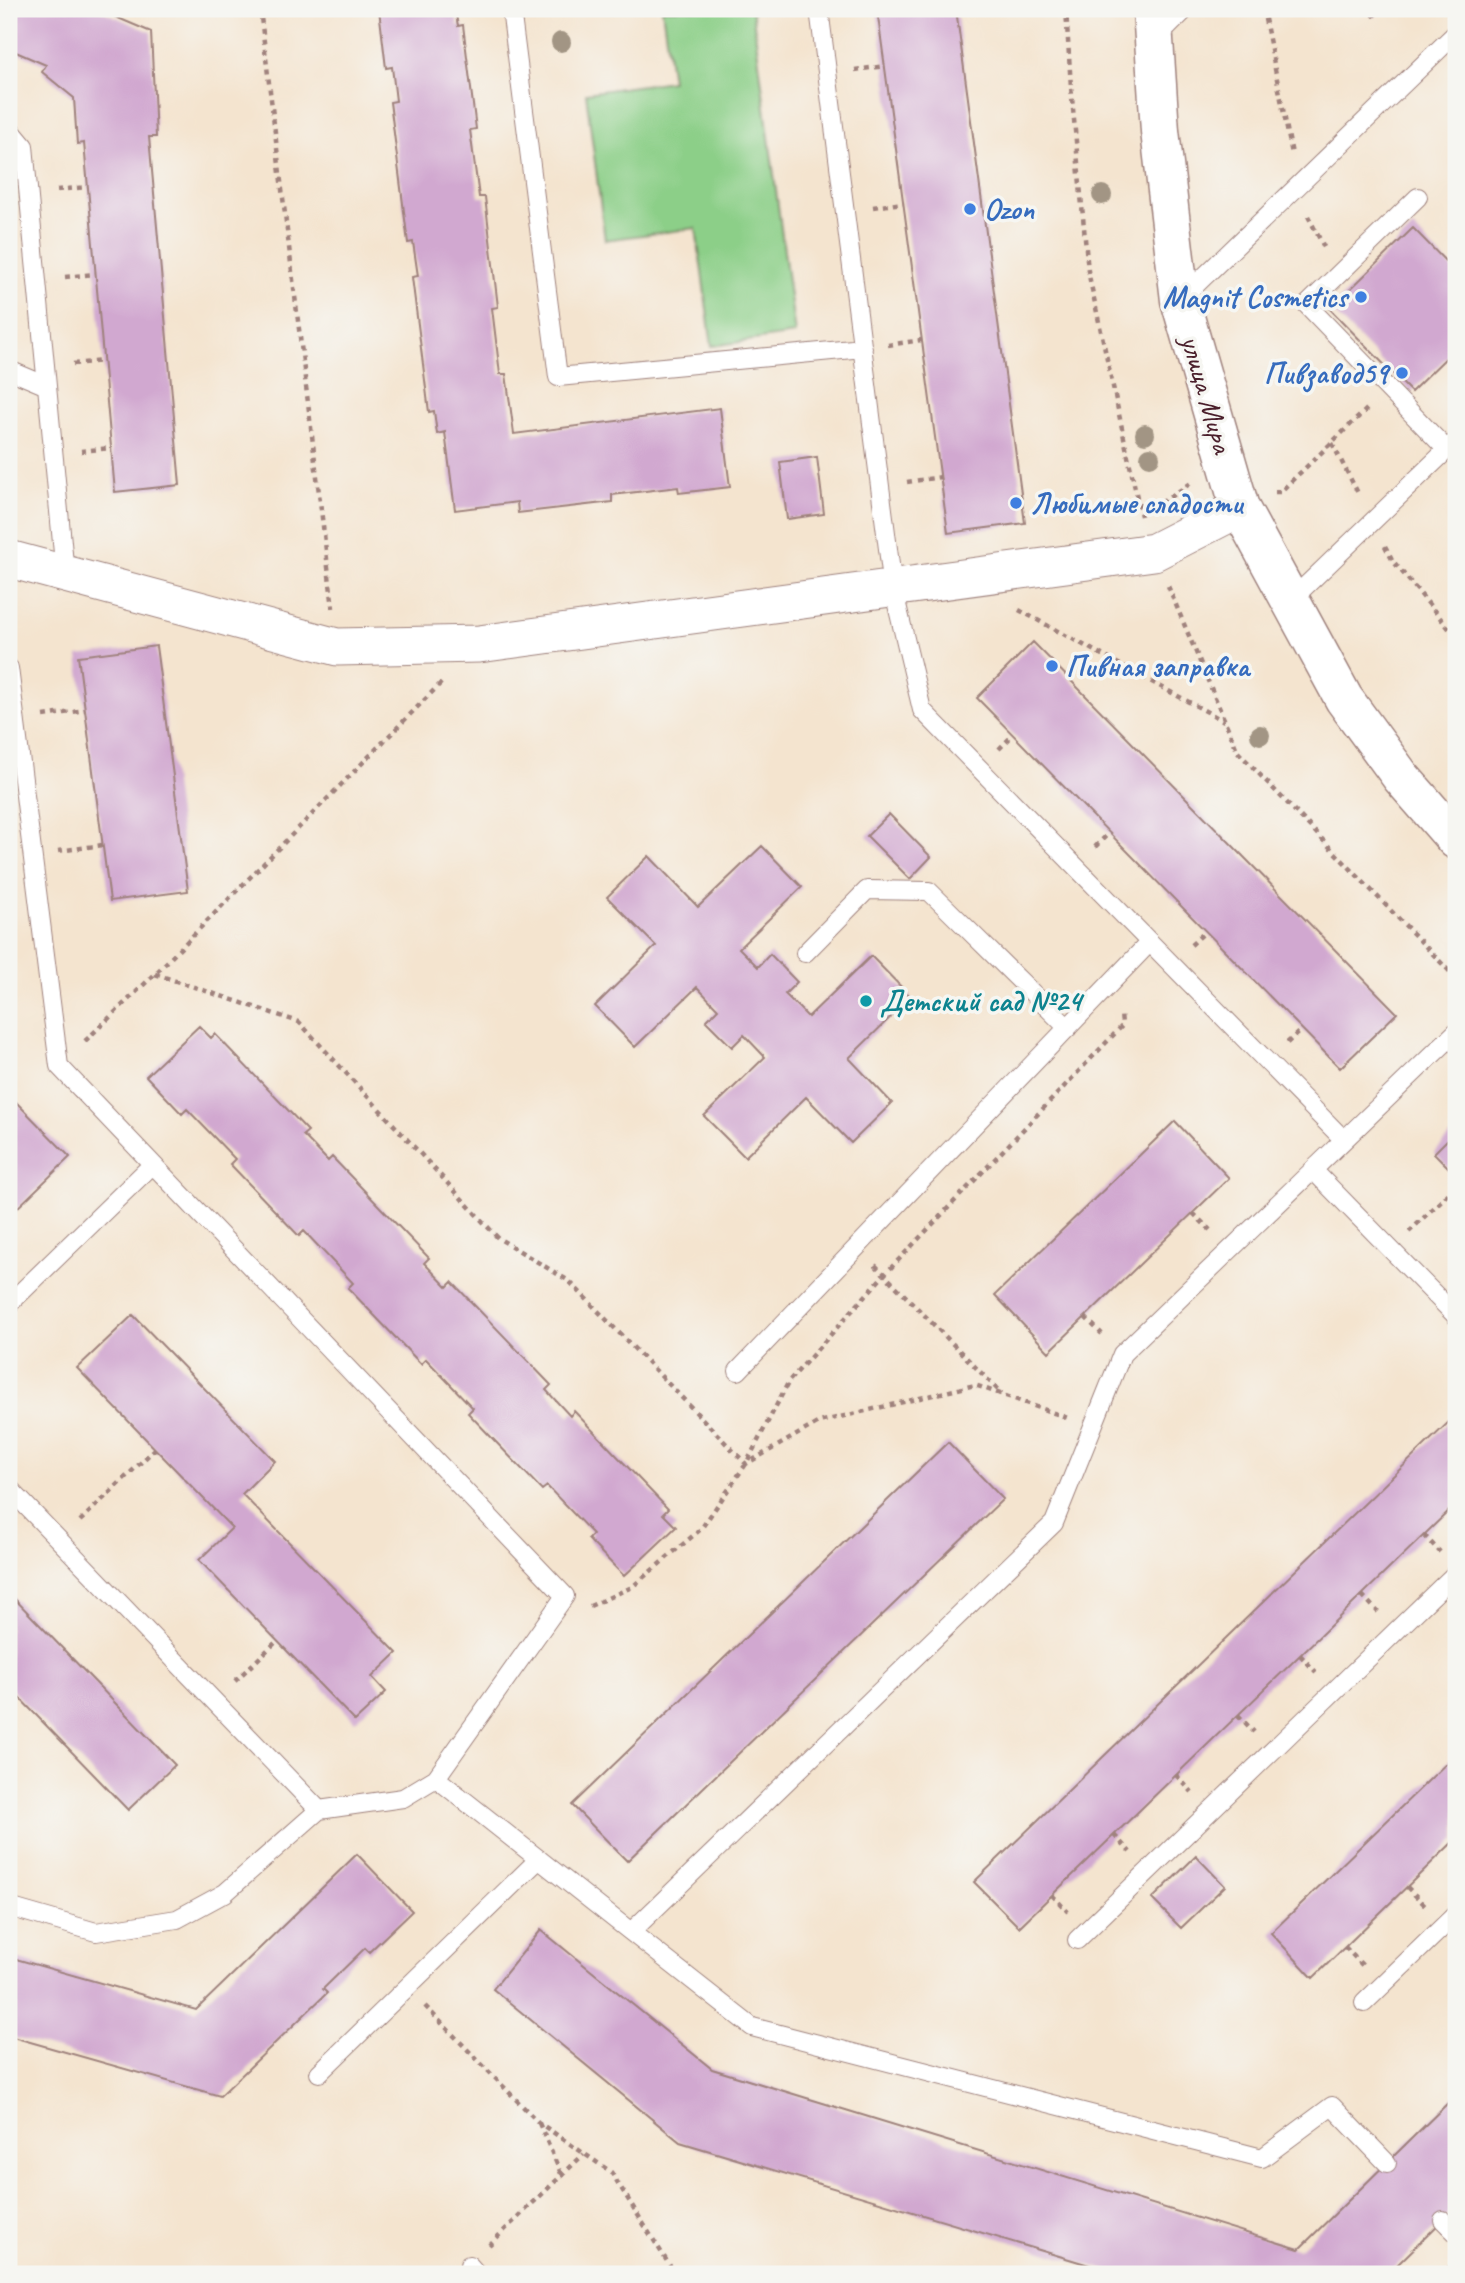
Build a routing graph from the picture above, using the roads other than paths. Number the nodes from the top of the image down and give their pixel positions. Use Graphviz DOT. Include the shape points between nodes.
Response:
graph roads {
  1 [pos="511,9"];
  2 [pos="819,9"];
  3 [pos="1186,9"];
  4 [pos="1153,25"];
  5 [pos="1456,33"];
  6 [pos="9,128"];
  7 [pos="1418,197"];
  8 [pos="1180,300"];
  9 [pos="863,348"];
  10 [pos="9,370"];
  11 [pos="47,386"];
  12 [pos="1452,445"];
  13 [pos="1240,509"];
  14 [pos="9,559"];
  15 [pos="65,574"];
  16 [pos="893,588"];
  17 [pos="1289,602"];
  18 [pos="9,668"];
  19 [pos="1456,841"];
  20 [pos="1150,942"];
  21 [pos="805,953"];
  22 [pos="1068,1028"];
  23 [pos="1456,1032"];
  24 [pos="1344,1140"];
  25 [pos="152,1165"];
  26 [pos="1313,1170"];
  27 [pos="9,1304"];
  28 [pos="1456,1317"];
  29 [pos="738,1371"];
  30 [pos="9,1488"];
  31 [pos="1456,1573"];
  32 [pos="436,1778"];
  33 [pos="319,1810"];
  34 [pos="539,1859"];
  35 [pos="9,1907"];
  36 [pos="1456,1914"];
  37 [pos="631,1932"];
  38 [pos="1077,1940"];
  39 [pos="1364,2003"];
  40 [pos="319,2073"];
  41 [pos="1387,2163"];
  42 [pos="1443,2220"];
  43 [pos="1456,2233"];
  1 -- 9 [label="lane" via="558,376"];
  2 -- 9 [label="lane"];
  3 -- 4 [label="lane"];
  4 -- 8 [label="street, улица Мира"];
  5 -- 8 [label="lane"];
  6 -- 11 [label="lane" via="24,146"];
  7 -- 12 [label="lane" via="1307,305"];
  8 -- 13 [label="street, улица Мира"];
  9 -- 16 [label="lane"];
  10 -- 11 [label="lane"];
  11 -- 15 [label="lane"];
  12 -- 17 [label="lane"];
  13 -- 16 [label="street" via="1154,552"];
  13 -- 17 [label="street, улица Мира"];
  14 -- 15 [label="street"];
  15 -- 16 [label="street" via="337,647 479,644"];
  16 -- 20 [label="lane" via="922,710"];
  17 -- 19 [label="street, улица Мира" via="1345,699 1401,777"];
  18 -- 25 [label="lane" via="59,1066"];
  20 -- 22 [label="lane"];
  20 -- 24 [label="lane"];
  21 -- 22 [label="lane" via="866,890 929,891"];
  22 -- 29 [label="lane"];
  23 -- 24 [label="lane"];
  24 -- 26 [label="lane"];
  25 -- 27 [label="lane"];
  25 -- 32 [label="lane" via="565,1596"];
  26 -- 28 [label="lane"];
  26 -- 37 [label="lane" via="1122,1354 1054,1523"];
  30 -- 33 [label="lane"];
  31 -- 38 [label="lane"];
  32 -- 33 [label="lane" via="403,1797"];
  32 -- 34 [label="lane"];
  33 -- 35 [label="lane" via="225,1893 177,1919 96,1932"];
  34 -- 37 [label="lane"];
  34 -- 40 [label="lane"];
  36 -- 39 [label="lane"];
  37 -- 41 [label="lane" via="752,2027 1262,2158 1332,2106"];
  42 -- 43 [label="lane"];
}
